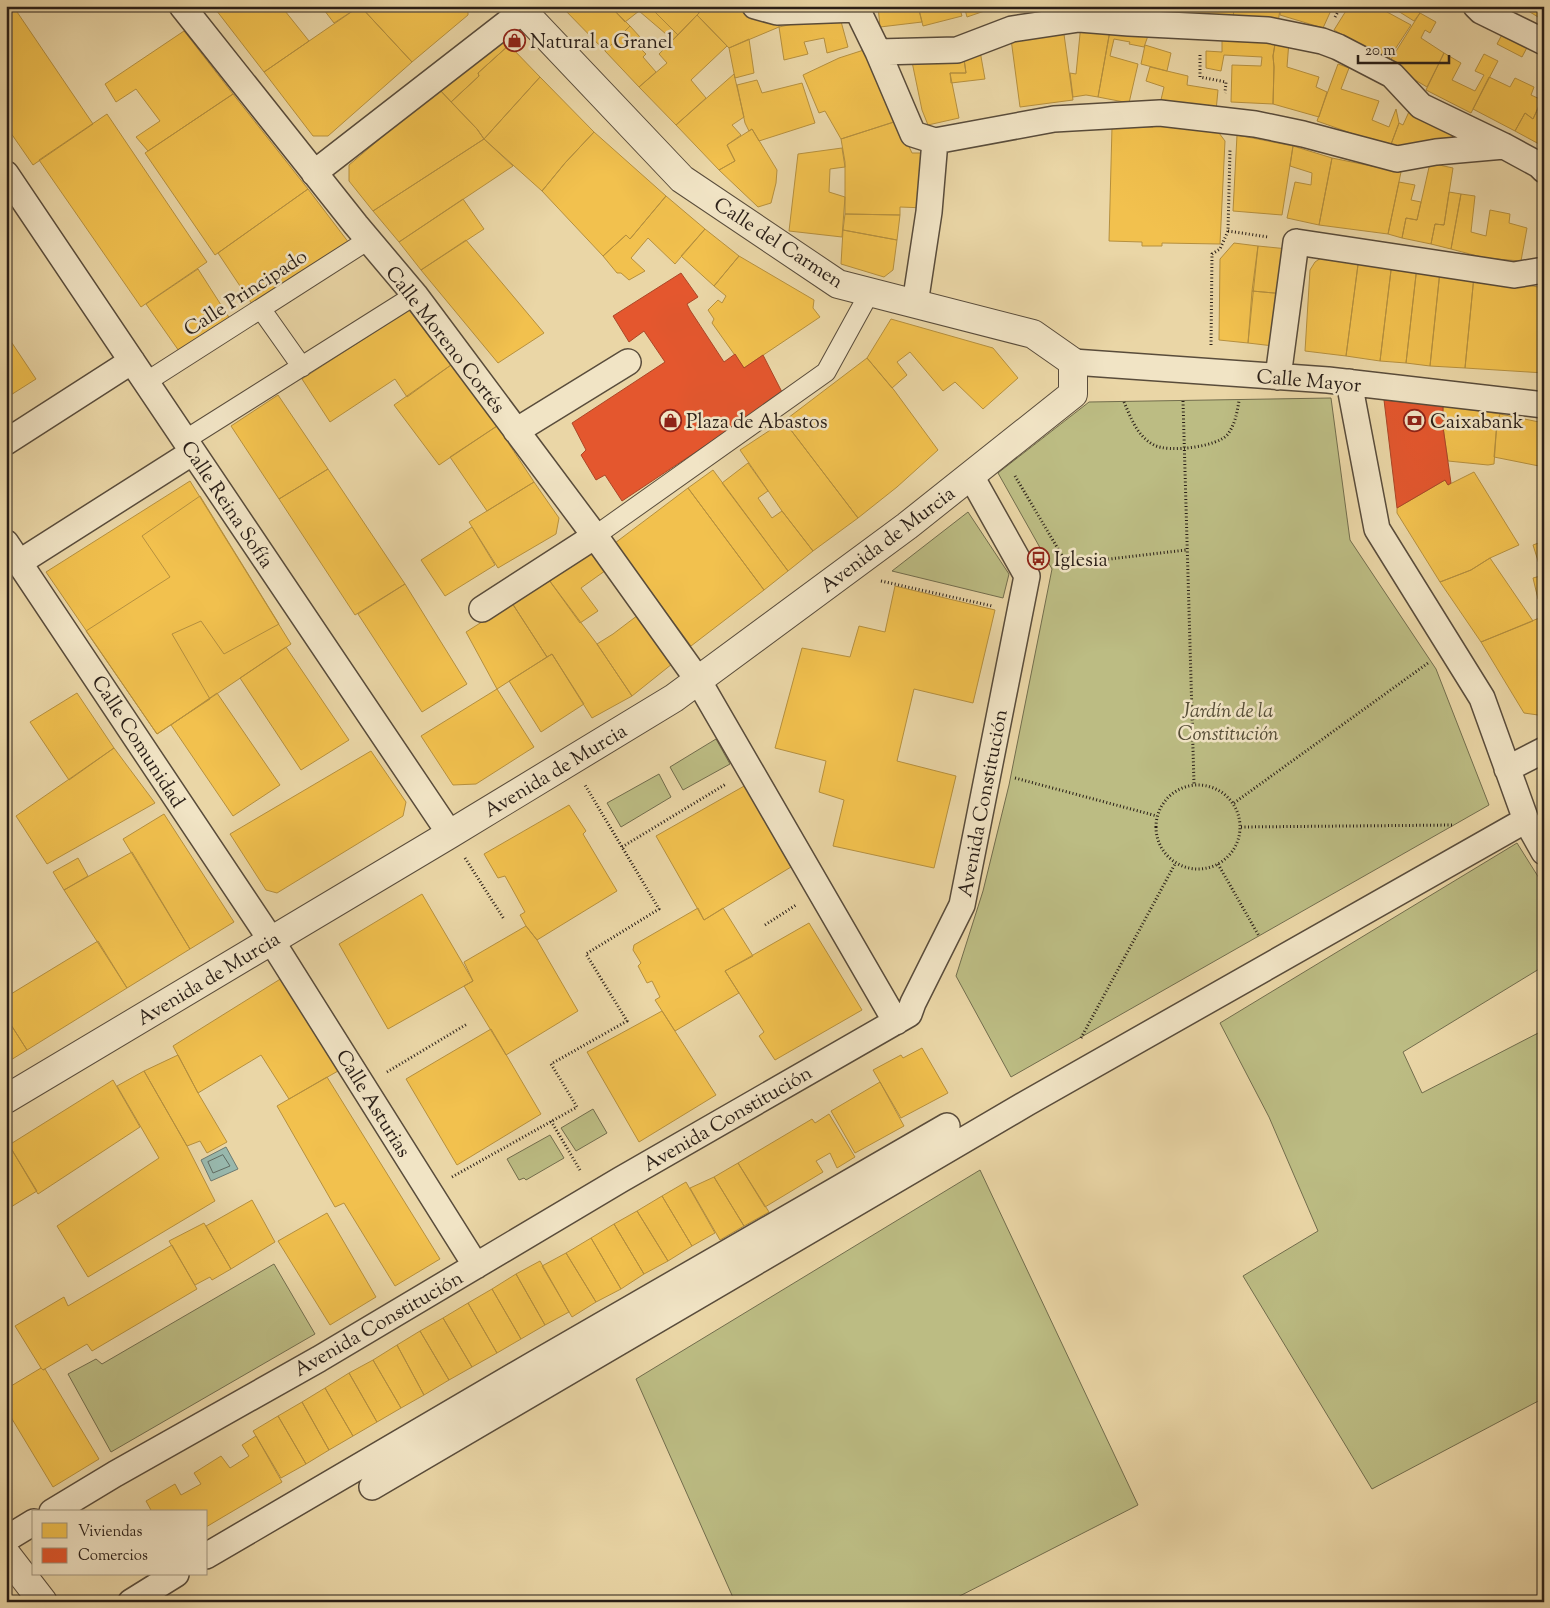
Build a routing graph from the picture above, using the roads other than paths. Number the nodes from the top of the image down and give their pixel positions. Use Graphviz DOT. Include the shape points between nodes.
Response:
graph roads {
  1 [pos="182,6"];
  2 [pos="755,6"];
  3 [pos="1476,6"];
  4 [pos="523,8"];
  5 [pos="851,8"];
  6 [pos="1544,42"];
  7 [pos="878,52"];
  8 [pos="935,142"];
  9 [pos="1504,146"];
  10 [pos="1542,164"];
  11 [pos="314,172"];
  12 [pos="6,174"];
  13 [pos="368,240"];
  14 [pos="1544,270"];
  15 [pos="870,292"];
  16 [pos="415,295"];
  17 [pos="915,304"];
  18 [pos="261,309"];
  19 [pos="132,362"];
  20 [pos="628,362"];
  21 [pos="1073,362"];
  22 [pos="302,366"];
  23 [pos="1278,377"];
  24 [pos="146,382"];
  25 [pos="1349,382"];
  26 [pos="1544,405"];
  27 [pos="516,431"];
  28 [pos="6,442"];
  29 [pos="189,446"];
  30 [pos="971,476"];
  31 [pos="595,536"];
  32 [pos="13,552"];
  33 [pos="482,610"];
  34 [pos="698,680"];
  35 [pos="1544,750"];
  36 [pos="1507,769"];
  37 [pos="1526,820"];
  38 [pos="450,834"];
  39 [pos="1544,852"];
  40 [pos="271,940"];
  41 [pos="896,1022"];
  42 [pos="6,1099"];
  43 [pos="947,1126"];
  44 [pos="476,1266"];
  45 [pos="372,1487"];
  46 [pos="55,1510"];
  47 [pos="32,1525"];
  48 [pos="8,1555"];
  49 [pos="208,1555"];
  50 [pos="173,1576"];
  51 [pos="43,1602"];
  52 [pos="131,1602"];
  1 -- 11 [label="street, Calle Moreno Cortés"];
  2 -- 5 [label="street" via="777,12"];
  3 -- 6 [label="street"];
  4 -- 11 [label="street"];
  4 -- 15 [label="street, Calle del Carmen" via="682,179 838,284"];
  5 -- 7 [label="street"];
  7 -- 8 [label="street" via="914,134"];
  7 -- 9 [label="street" via="957,50 1012,29 1079,19 1268,30 1338,47 1392,75 1421,106"];
  8 -- 9 [label="street" via="1054,118 1160,113 1255,124 1397,159"];
  8 -- 17 [label="street" via="929,212"];
  9 -- 10 [label="street"];
  11 -- 13 [label="street, Calle Moreno Cortés"];
  12 -- 19 [label="street, Calle Reina Sofía"];
  13 -- 16 [label="street, Calle Moreno Cortés"];
  13 -- 18 [label="street, Calle Principado"];
  14 -- 23 [label="street" via="1514,275 1296,242"];
  15 -- 17 [label="street, Calle del Carmen"];
  15 -- 31 [label="street" via="826,372"];
  16 -- 22 [label="street"];
  16 -- 27 [label="street, Calle Moreno Cortés"];
  17 -- 21 [label="street, Calle del Carmen" via="1033,334"];
  18 -- 22 [label="street"];
  18 -- 24 [label="street, Calle Principado"];
  19 -- 24 [label="street, Calle Reina Sofía"];
  19 -- 28 [label="street"];
  20 -- 27 [label="street"];
  21 -- 23 [label="street, Calle Mayor"];
  21 -- 30 [label="street, Avenida de Murcia" via="1073,394"];
  22 -- 29 [label="street"];
  23 -- 25 [label="street, Calle Mayor"];
  24 -- 29 [label="street, Calle Reina Sofía" via="152,411"];
  25 -- 26 [label="street, Calle Mayor"];
  25 -- 36 [label="street" via="1377,530 1482,698"];
  27 -- 31 [label="street, Calle Moreno Cortés"];
  29 -- 32 [label="street"];
  29 -- 38 [label="street, Calle Reina Sofía"];
  30 -- 34 [label="street, Avenida de Murcia"];
  30 -- 41 [label="street, Avenida Constitución" via="1028,576 962,905 909,1014"];
  31 -- 33 [label="street"];
  31 -- 34 [label="street, Calle Moreno Cortés"];
  32 -- 40 [label="street, Calle Comunidad"];
  34 -- 38 [label="street, Avenida de Murcia" via="674,698"];
  34 -- 41 [label="street, Calle Moreno Cortés"];
  35 -- 36 [label="street"];
  36 -- 37 [label="street"];
  37 -- 39 [label="street"];
  37 -- 45 [label="street" via="1027,1103"];
  38 -- 40 [label="street, Avenida de Murcia"];
  40 -- 42 [label="street, Avenida de Murcia"];
  40 -- 44 [label="street, Calle Asturias"];
  41 -- 44 [label="street, Avenida Constitución"];
  43 -- 49 [label="street"];
  44 -- 46 [label="street, Avenida Constitución"];
  47 -- 48 [label="street"];
  48 -- 51 [label="street"];
  50 -- 52 [label="street"];
}
